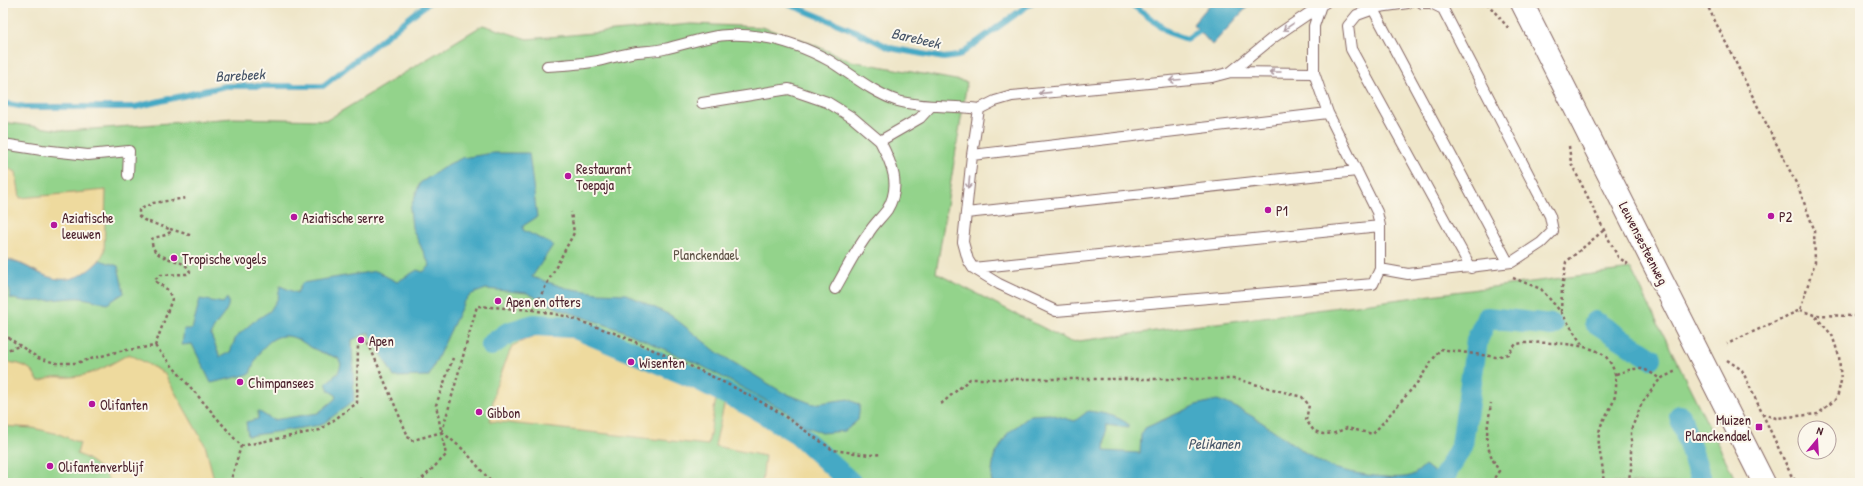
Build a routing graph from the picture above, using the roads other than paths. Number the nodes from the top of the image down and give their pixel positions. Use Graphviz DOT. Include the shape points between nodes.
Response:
graph roads {
  1 [pos="1408,3"];
  2 [pos="1422,3"];
  3 [pos="1522,3"];
  4 [pos="1324,4"];
  5 [pos="1373,9"];
  6 [pos="547,66"];
  7 [pos="1231,72"];
  8 [pos="1314,73"];
  9 [pos="702,103"];
  10 [pos="931,106"];
  11 [pos="979,109"];
  12 [pos="1328,113"];
  13 [pos="880,141"];
  14 [pos="3,144"];
  15 [pos="972,156"];
  16 [pos="1357,171"];
  17 [pos="128,175"];
  18 [pos="966,213"];
  19 [pos="1380,226"];
  20 [pos="1508,262"];
  21 [pos="973,268"];
  22 [pos="1471,268"];
  23 [pos="1380,269"];
  24 [pos="835,289"];
  25 [pos="1764,483"];
  1 -- 5 [label="lane"];
  2 -- 20 [label="lane" via="1432,3 1443,9 1550,216 1553,231 1540,244"];
  3 -- 25 [label="main road, Leuvensesteenweg"];
  4 -- 7 [label="lane, one-way" via="1274,37"];
  4 -- 8 [label="lane" via="1314,26"];
  5 -- 20 [label="lane"];
  5 -- 22 [label="lane" via="1357,15 1348,26 1351,49"];
  6 -- 10 [label="lane" via="663,50 719,34 739,34 762,37 809,52 828,60 884,95 899,101"];
  8 -- 7 [label="lane, one-way"];
  7 -- 11 [label="lane, one-way" via="1212,77 1012,96"];
  8 -- 12 [label="lane"];
  9 -- 13 [label="lane" via="789,89 827,102 853,118"];
  10 -- 11 [label="lane"];
  10 -- 13 [label="lane" via="920,118"];
  11 -- 15 [label="lane"];
  12 -- 15 [label="lane"];
  12 -- 16 [label="lane"];
  13 -- 24 [label="lane" via="893,169 893,197"];
  14 -- 17 [label="lane" via="88,154 129,151"];
  15 -- 18 [label="lane, one-way"];
  16 -- 18 [label="lane"];
  16 -- 19 [label="lane" via="1377,212"];
  18 -- 21 [label="lane" via="963,242"];
  19 -- 21 [label="lane"];
  19 -- 23 [label="lane"];
  20 -- 22 [label="lane"];
  21 -- 23 [label="lane" via="999,284 1056,311 1373,284"];
  22 -- 23 [label="lane" via="1408,274"];
}
